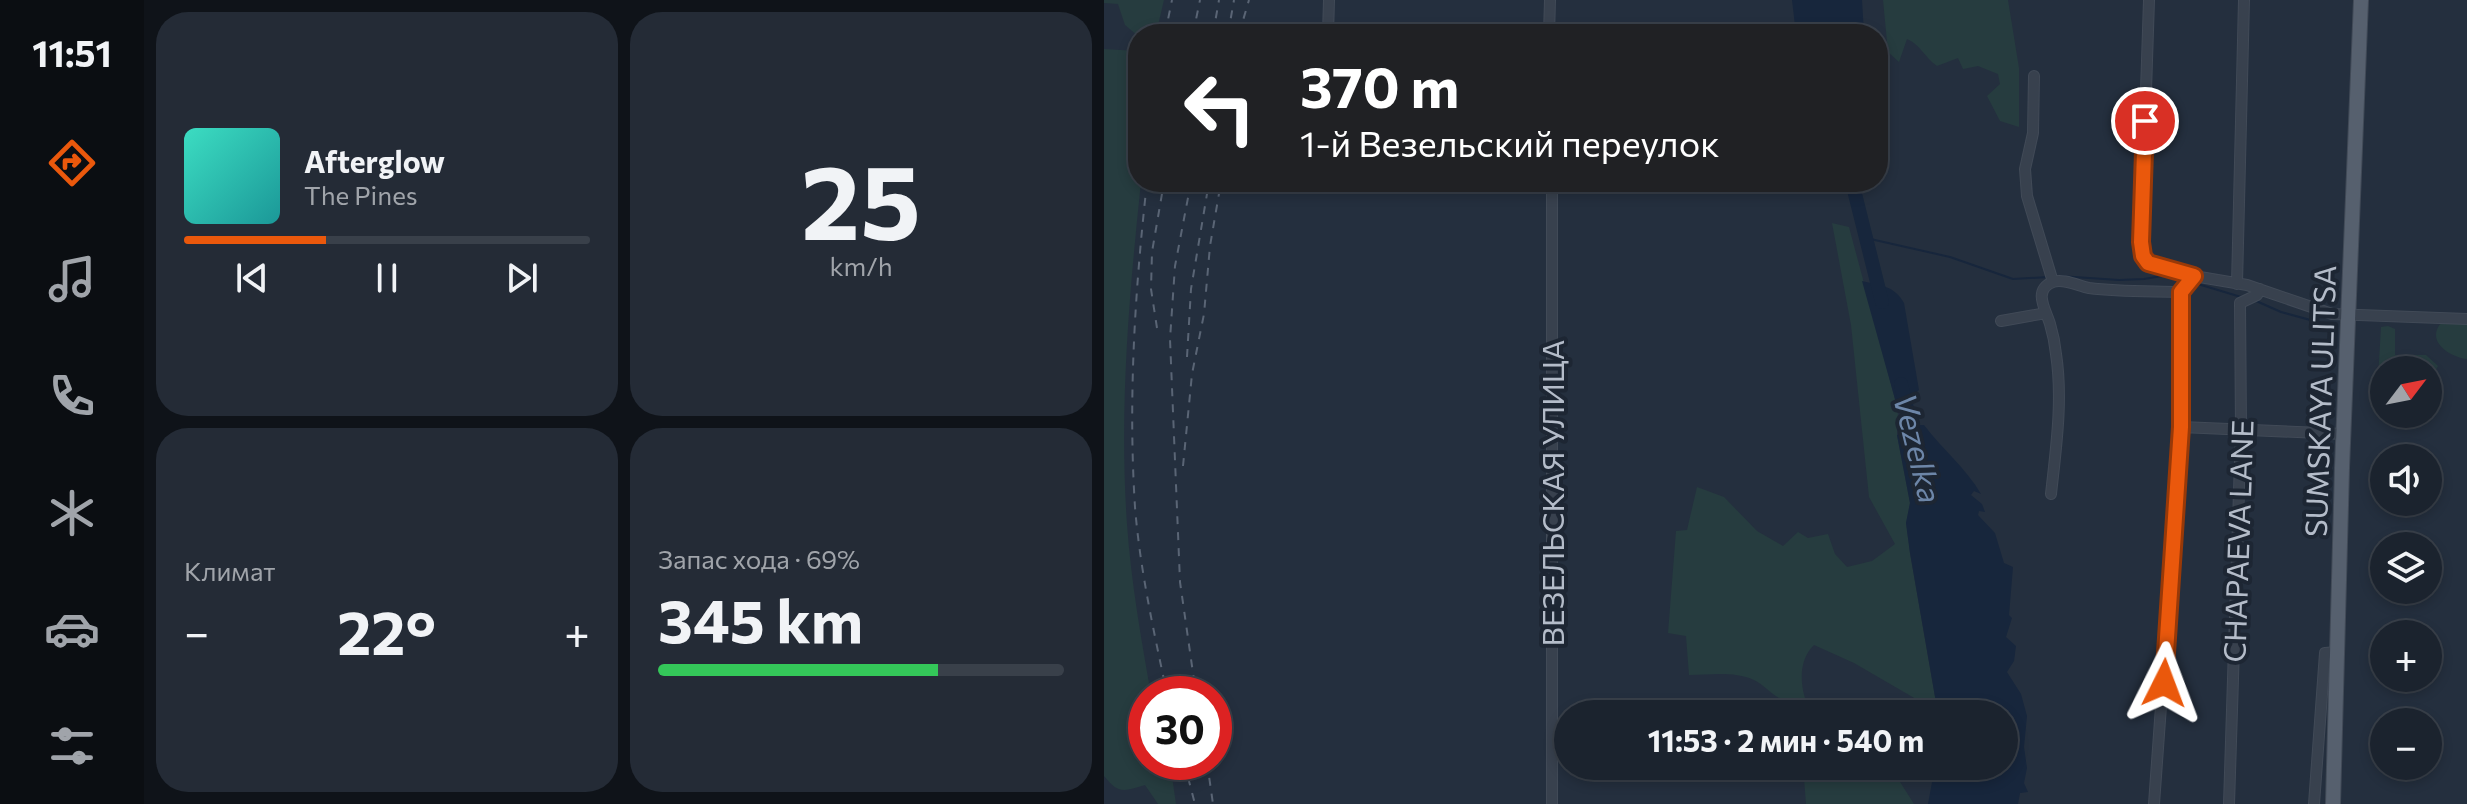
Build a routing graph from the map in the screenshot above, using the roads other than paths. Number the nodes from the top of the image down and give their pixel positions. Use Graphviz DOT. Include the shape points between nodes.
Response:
graph roads {
  1 [pos="1329,0"];
  2 [pos="1550,0"];
  3 [pos="2149,0"];
  4 [pos="2244,0"];
  5 [pos="2361,0"];
  6 [pos="1328,24"];
  7 [pos="1549,24"];
  8 [pos="2034,76"];
  9 [pos="1552,192"];
  10 [pos="2194,276"];
  11 [pos="2053,282"];
  12 [pos="2237,284"];
  13 [pos="2260,289"];
  14 [pos="2181,292"];
  15 [pos="2046,313"];
  16 [pos="2348,316"];
  17 [pos="2467,319"];
  18 [pos="2001,321"];
  19 [pos="2181,427"];
  20 [pos="2241,429"];
  21 [pos="2343,434"];
  22 [pos="2051,494"];
  23 [pos="2337,652"];
  24 [pos="1552,804"];
  25 [pos="2154,804"];
  26 [pos="2229,804"];
  27 [pos="2314,804"];
  28 [pos="2333,804"];
  1 -- 6 [label="street"];
  2 -- 7 [label="street"];
  3 -- 10 [label="street" via="2143,256 2148,263"];
  4 -- 12 [label="street"];
  5 -- 16 [label="main road, SUMSKAYA ULITSA"];
  8 -- 11 [label="street" via="2027,196"];
  9 -- 24 [label="street, ВЕЗЕЛЬСКАЯ УЛИЦА"];
  10 -- 12 [label="street"];
  10 -- 14 [label="street"];
  11 -- 14 [label="street"];
  11 -- 15 [label="street" via="2042,292"];
  12 -- 13 [label="street"];
  13 -- 16 [label="street"];
  13 -- 20 [label="street, CHAPAEVA LANE" via="2240,303"];
  14 -- 19 [label="street"];
  15 -- 18 [label="street"];
  15 -- 22 [label="street" via="2057,357 2059,429"];
  16 -- 17 [label="street"];
  16 -- 21 [label="main road, SUMSKAYA ULITSA"];
  19 -- 20 [label="street"];
  19 -- 25 [label="street"];
  20 -- 21 [label="street"];
  20 -- 26 [label="street, CHAPAEVA LANE"];
  21 -- 23 [label="main road, SUMSKAYA ULITSA"];
  23 -- 27 [label="street" via="2325,653"];
  23 -- 28 [label="main road, SUMSKAYA ULITSA"];
}
